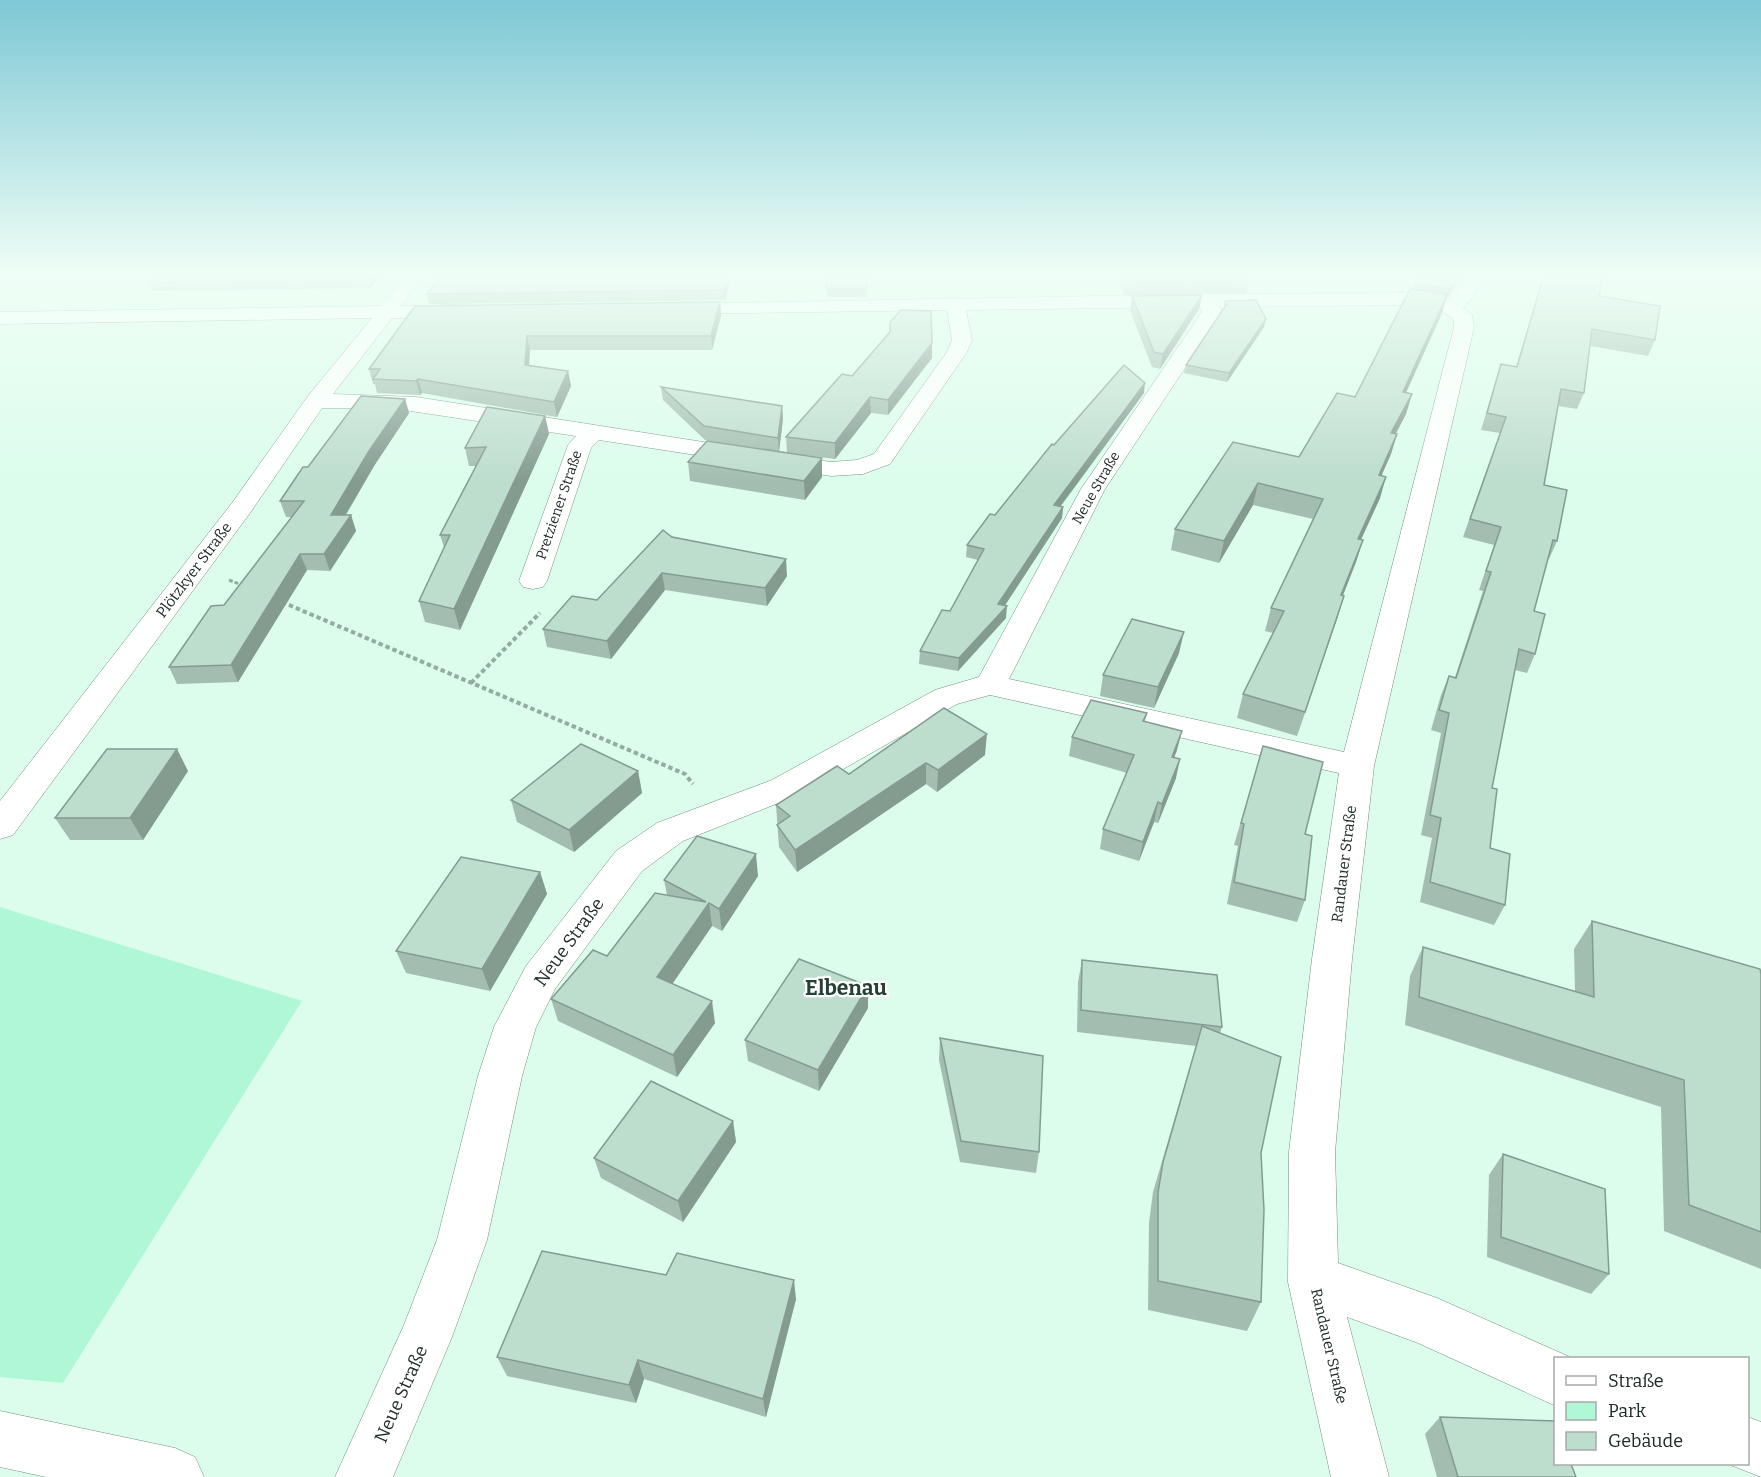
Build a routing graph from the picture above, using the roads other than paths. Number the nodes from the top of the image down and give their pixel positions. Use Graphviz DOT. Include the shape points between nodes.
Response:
graph roads {
  1 [pos="362,344"];
  2 [pos="960,344"];
  3 [pos="1191,344"];
  4 [pos="1460,344"];
  5 [pos="316,401"];
  6 [pos="593,433"];
  7 [pos="532,581"];
  8 [pos="990,685"];
  9 [pos="1357,766"];
  10 [pos="0,826"];
  11 [pos="1313,1282"];
  12 [pos="1554,1378"];
  13 [pos="0,1439"];
  14 [pos="175,1477"];
  15 [pos="364,1477"];
  16 [pos="1360,1477"];
  1 -- 5 [label="street, Plötzkyer Straße"];
  2 -- 6 [label="street, Pretziener Straße" via="882,459 870,466 831,469"];
  3 -- 8 [label="street, Neue Straße" via="1093,489"];
  4 -- 9 [label="street, Randauer Straße"];
  5 -- 6 [label="street, Pretziener Straße" via="407,403"];
  5 -- 10 [label="street, Plötzkyer Straße" via="192,573"];
  6 -- 7 [label="street, Pretziener Straße" via="580,445"];
  8 -- 9 [label="street, Neue Straße"];
  8 -- 15 [label="street, Neue Straße" via="946,697 784,788 670,832 629,861 540,978 515,1027 462,1240 426,1337"];
  9 -- 11 [label="street, Randauer Straße" via="1312,1152"];
  11 -- 12 [label="street" via="1365,1294 1419,1315"];
  11 -- 16 [label="street, Randauer Straße"];
  13 -- 14 [label="street"];
}
